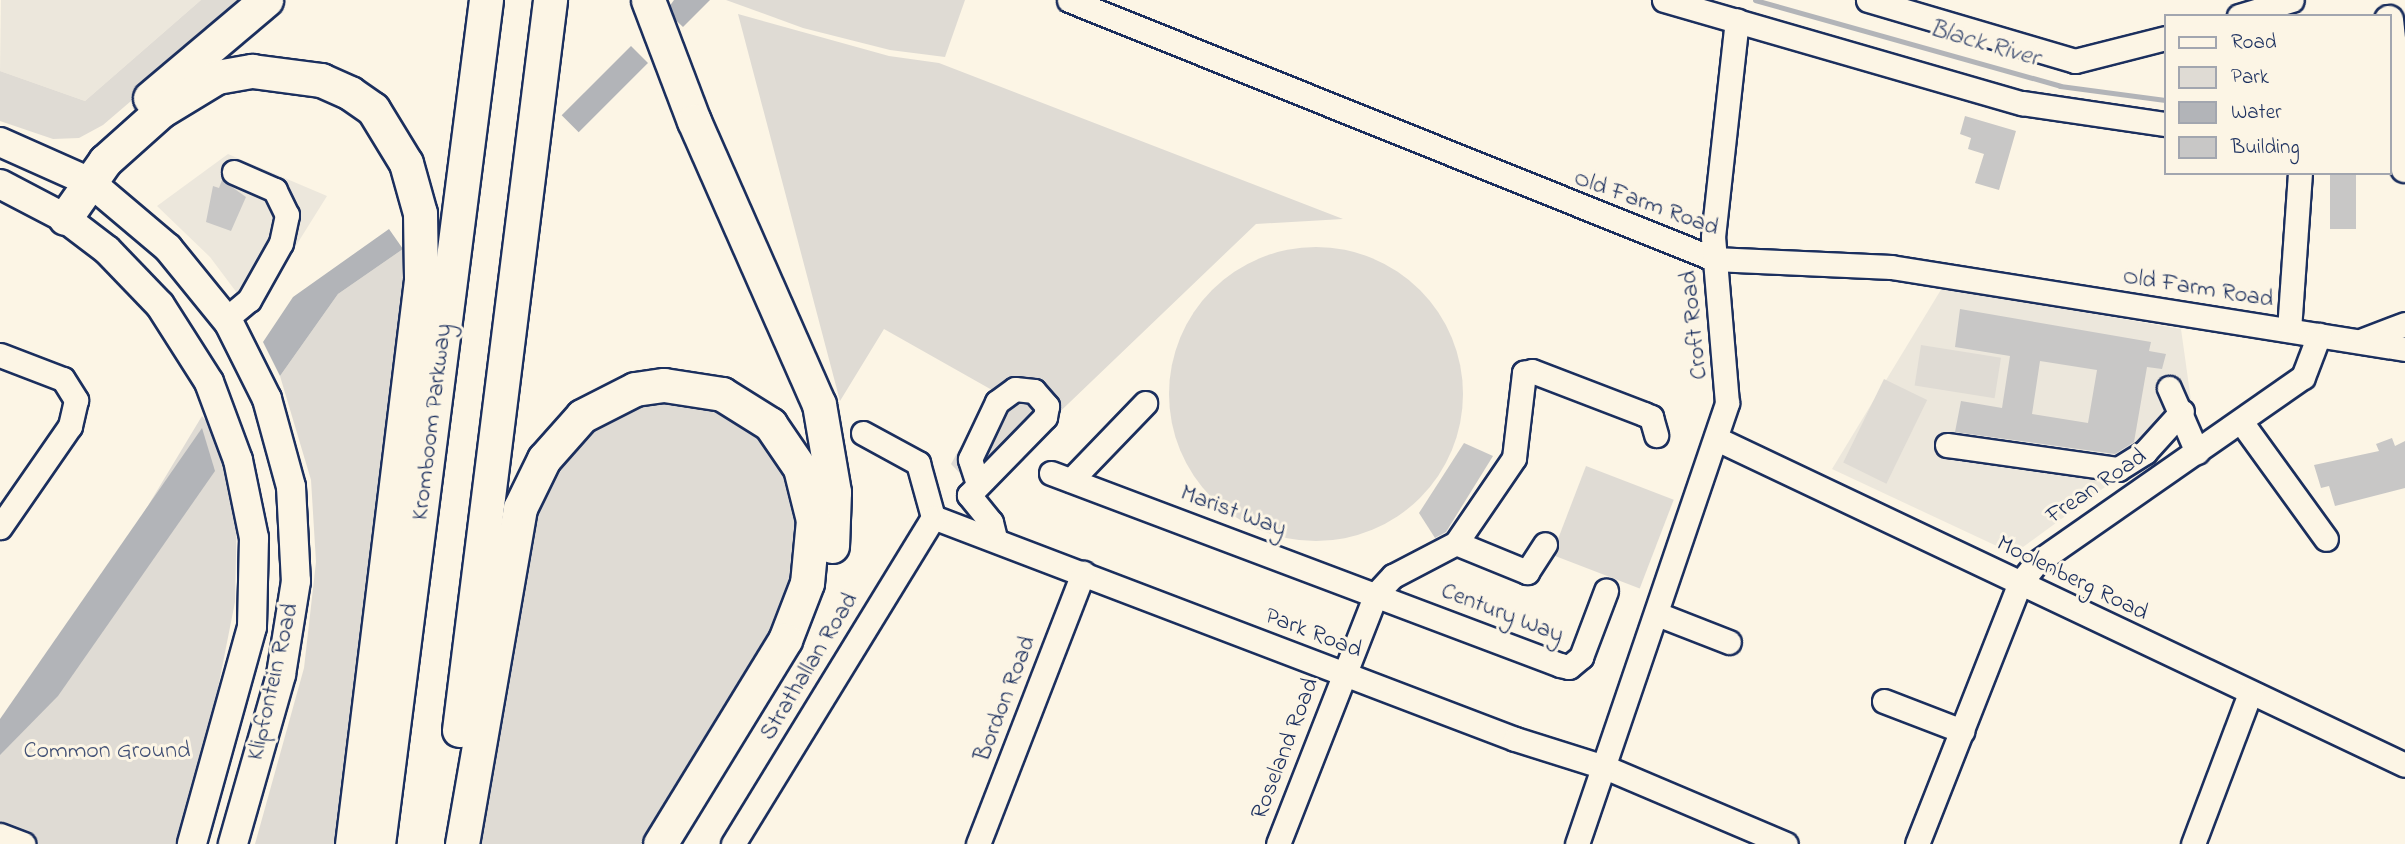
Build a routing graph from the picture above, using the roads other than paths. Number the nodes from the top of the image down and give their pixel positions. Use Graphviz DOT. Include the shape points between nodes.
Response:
graph roads {
  1 [pos="266,0"];
  2 [pos="486,0"];
  3 [pos="550,0"];
  4 [pos="648,0"];
  5 [pos="1069,0"];
  6 [pos="1664,0"];
  7 [pos="1868,0"];
  8 [pos="2292,0"];
  9 [pos="2246,14"];
  10 [pos="1737,20"];
  11 [pos="2391,37"];
  12 [pos="2164,38"];
  13 [pos="2164,124"];
  14 [pos="0,142"];
  15 [pos="2405,168"];
  16 [pos="234,172"];
  17 [pos="2300,175"];
  18 [pos="82,177"];
  19 [pos="0,184"];
  20 [pos="57,212"];
  21 [pos="1714,259"];
  22 [pos="226,319"];
  23 [pos="2405,324"];
  24 [pos="2288,330"];
  25 [pos="2319,335"];
  26 [pos="2363,340"];
  27 [pos="2405,349"];
  28 [pos="0,355"];
  29 [pos="2169,388"];
  30 [pos="1145,403"];
  31 [pos="2182,411"];
  32 [pos="2242,423"];
  33 [pos="863,433"];
  34 [pos="1656,435"];
  35 [pos="1717,439"];
  36 [pos="1948,445"];
  37 [pos="2197,452"];
  38 [pos="977,481"];
  39 [pos="933,517"];
  40 [pos="0,527"];
  41 [pos="995,538"];
  42 [pos="2326,539"];
  43 [pos="1456,543"];
  44 [pos="1545,544"];
  45 [pos="1083,573"];
  46 [pos="2020,583"];
  47 [pos="1606,591"];
  48 [pos="1376,594"];
  49 [pos="1657,614"];
  50 [pos="1729,642"];
  51 [pos="1343,674"];
  52 [pos="2250,693"];
  53 [pos="1884,701"];
  54 [pos="1962,731"];
  55 [pos="2405,765"];
  56 [pos="1607,768"];
  57 [pos="0,835"];
  58 [pos="23,844"];
  59 [pos="192,844"];
  60 [pos="233,844"];
  61 [pos="352,844"];
  62 [pos="378,844"];
  63 [pos="445,844"];
  64 [pos="462,844"];
  65 [pos="660,844"];
  66 [pos="682,844"];
  67 [pos="733,844"];
  68 [pos="978,844"];
  69 [pos="1278,844"];
  70 [pos="1577,844"];
  71 [pos="1786,844"];
  72 [pos="1917,844"];
  73 [pos="2193,844"];
  1 -- 18 [label="highway" via="88,150"];
  2 -- 62 [label="highway, Kromboom Parkway"];
  3 -- 63 [label="highway"];
  4 -- 66 [label="highway" via="694,121 819,404 834,492 829,567 803,647"];
  5 -- 21 [label="street, Old Farm Road"];
  6 -- 10 [label="street"];
  7 -- 12 [label="street" via="2074,61"];
  8 -- 9 [label="street"];
  10 -- 13 [label="street" via="2022,103"];
  10 -- 21 [label="street, Croft Road" via="1713,221"];
  11 -- 15 [label="main road"];
  14 -- 18 [label="main road, Klipfontein Road"];
  16 -- 22 [label="street" via="275,190 287,215 281,243 249,300"];
  17 -- 24 [label="street"];
  18 -- 20 [label="highway"];
  18 -- 22 [label="main road, Klipfontein Road" via="168,248"];
  18 -- 61 [label="highway" via="161,111 216,77 252,71 321,80 349,93 373,110 406,163 420,213 421,280"];
  19 -- 20 [label="main road, Klipfontein Road"];
  20 -- 59 [label="main road, Klipfontein Road" via="131,273 180,334 222,413 248,499 254,538 251,627"];
  21 -- 24 [label="street, Old Farm Road" via="1891,267"];
  21 -- 35 [label="street, Croft Road" via="1728,382"];
  22 -- 60 [label="main road, Klipfontein Road" via="267,399 281,442 296,544 291,628"];
  23 -- 26 [label="street, Old Farm Road"];
  24 -- 25 [label="street, Old Farm Road"];
  25 -- 26 [label="street, Old Farm Road"];
  25 -- 32 [label="street, Frean Road" via="2303,377"];
  26 -- 27 [label="street, Old Farm Road"];
  28 -- 40 [label="street" via="63,379 76,400 70,426"];
  29 -- 31 [label="street"];
  30 -- 48 [label="street, Marist Way" via="1061,477"];
  31 -- 36 [label="street" via="2145,452 2118,469"];
  31 -- 37 [label="street"];
  32 -- 37 [label="street, Frean Road"];
  32 -- 42 [label="street"];
  33 -- 39 [label="street" via="918,463"];
  34 -- 43 [label="street" via="1651,417 1532,371 1524,373 1514,458"];
  35 -- 46 [label="street, Moolenberg Road"];
  35 -- 49 [label="street, Croft Road"];
  37 -- 46 [label="street, Frean Road" via="2044,553"];
  38 -- 41 [label="street" via="969,500 991,522"];
  39 -- 41 [label="street, Park Road"];
  39 -- 67 [label="street, Strathallan Road"];
  41 -- 45 [label="street, Park Road"];
  43 -- 44 [label="street" via="1527,572"];
  43 -- 48 [label="street" via="1393,576"];
  45 -- 51 [label="street, Park Road"];
  45 -- 68 [label="street, Bordon Road"];
  46 -- 52 [label="street, Moolenberg Road"];
  46 -- 54 [label="street, Frean Road"];
  47 -- 48 [label="street, Century Way" via="1581,657 1569,667"];
  48 -- 51 [label="street, Roseland Road"];
  49 -- 50 [label="street"];
  49 -- 56 [label="street, Croft Road"];
  51 -- 56 [label="street, Park Road"];
  51 -- 69 [label="street, Roseland Road"];
  52 -- 55 [label="street, Moolenberg Road"];
  52 -- 73 [label="street"];
  53 -- 54 [label="street"];
  54 -- 72 [label="street, Frean Road"];
  56 -- 70 [label="street, Croft Road"];
  56 -- 71 [label="street, Park Road"];
  57 -- 58 [label="street"];
  64 -- 65 [label="highway" via="520,508 544,459 582,416 635,389 664,385 723,394 781,434 805,481 813,530 807,583 785,639"];
}
